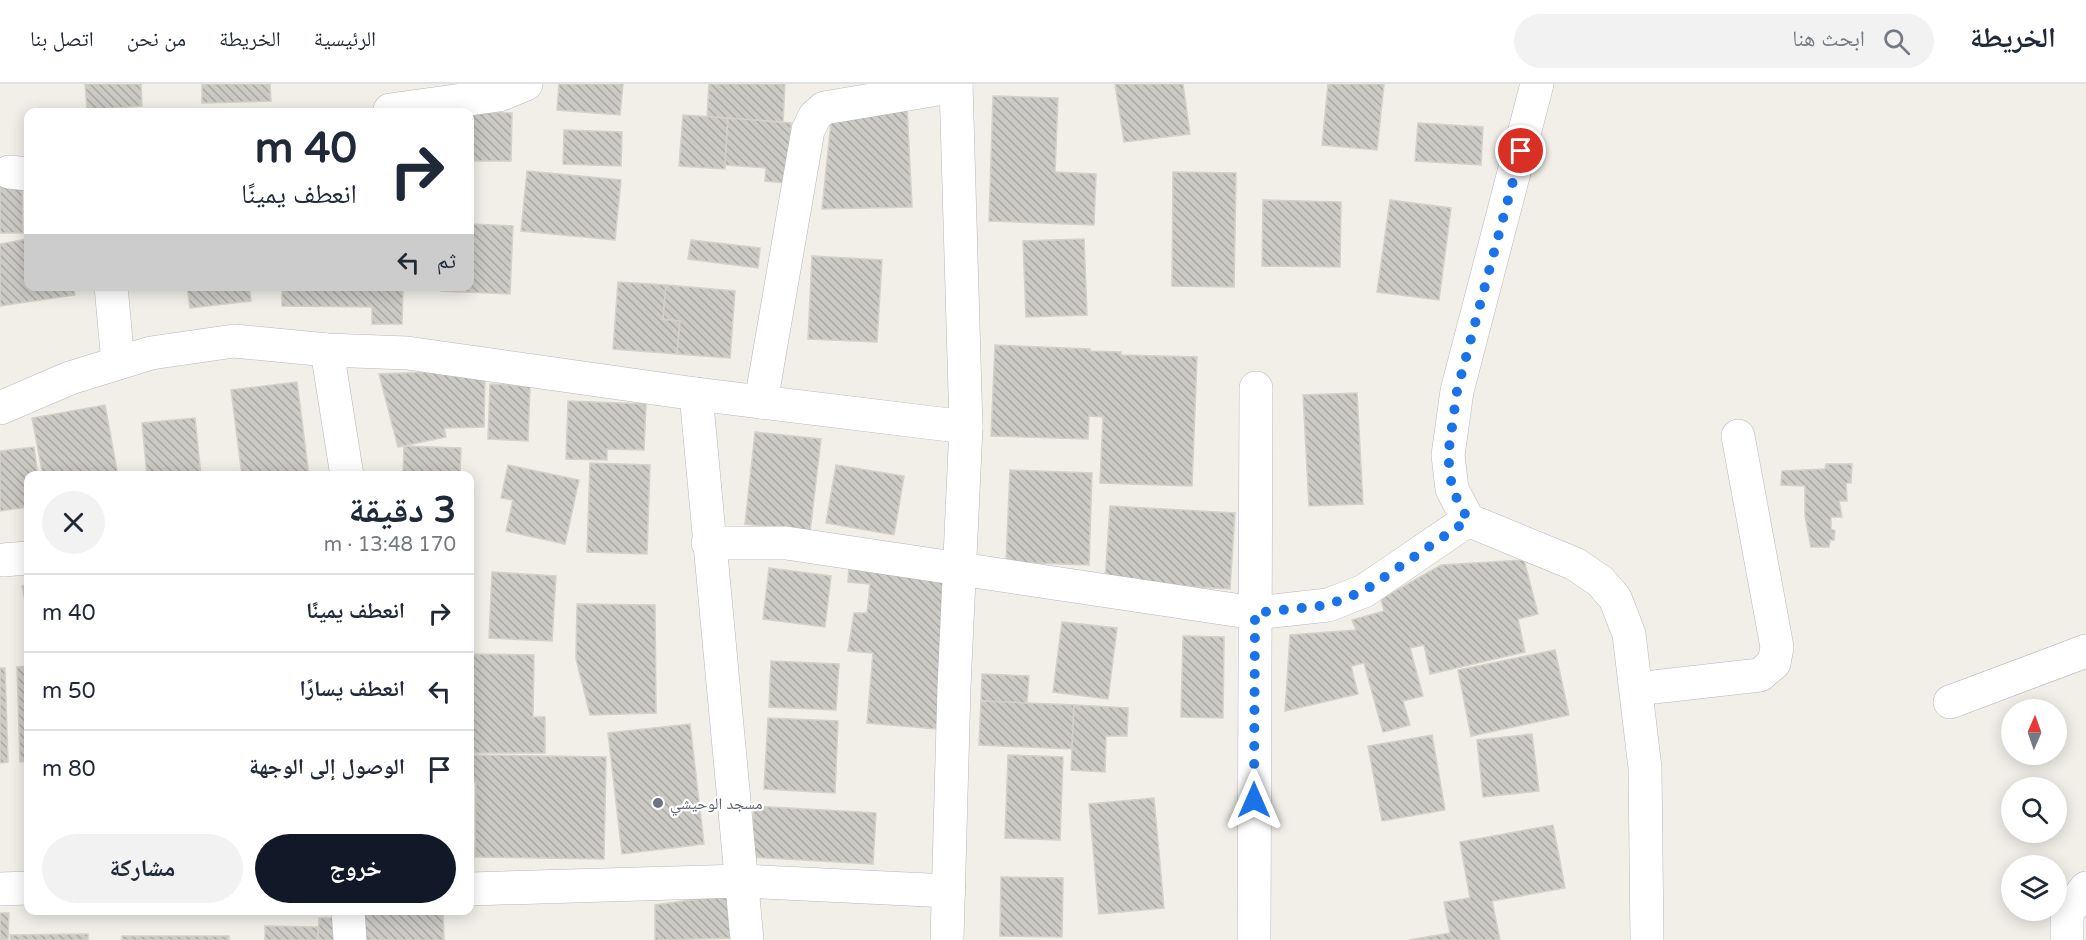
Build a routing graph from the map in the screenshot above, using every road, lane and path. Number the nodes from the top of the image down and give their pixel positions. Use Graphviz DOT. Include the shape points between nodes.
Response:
graph roads {
  1 [pos="526,84"];
  2 [pos="1537,84"];
  3 [pos="956,85"];
  4 [pos="391,102"];
  5 [pos="111,291"];
  6 [pos="327,350"];
  7 [pos="118,363"];
  8 [pos="1256,388"];
  9 [pos="696,394"];
  10 [pos="761,402"];
  11 [pos="0,408"];
  12 [pos="966,427"];
  13 [pos="1738,436"];
  14 [pos="346,471"];
  15 [pos="1468,520"];
  16 [pos="708,543"];
  17 [pos="959,570"];
  18 [pos="1255,613"];
  19 [pos="2086,651"];
  20 [pos="1636,689"];
  21 [pos="1950,702"];
  22 [pos="741,881"];
  23 [pos="24,888"];
  24 [pos="2086,888"];
  25 [pos="0,889"];
  26 [pos="474,889"];
  27 [pos="949,891"];
  28 [pos="348,915"];
  29 [pos="350,940"];
  30 [pos="747,940"];
  31 [pos="946,940"];
  32 [pos="1254,940"];
  33 [pos="1647,940"];
  34 [pos="2067,940"];
  1 -- 4 [label="street" via="499,95"];
  2 -- 15 [label="street" via="1457,391 1448,455 1452,489"];
  3 -- 10 [label="street" via="824,108 815,116 808,130"];
  3 -- 12 [label="street"];
  5 -- 7 [label="street"];
  6 -- 7 [label="street" via="234,341 151,352"];
  6 -- 9 [label="street" via="406,353"];
  6 -- 14 [label="street"];
  7 -- 11 [label="street" via="70,378"];
  8 -- 18 [label="street"];
  9 -- 10 [label="street"];
  9 -- 16 [label="street"];
  10 -- 12 [label="street"];
  12 -- 17 [label="street"];
  13 -- 20 [label="street" via="1777,647 1774,663 1760,675"];
  15 -- 18 [label="street" via="1364,591 1328,605"];
  15 -- 20 [label="street" via="1575,564 1600,581 1615,598 1629,634"];
  16 -- 17 [label="street" via="786,543"];
  16 -- 22 [label="street"];
  17 -- 18 [label="street"];
  17 -- 27 [label="street"];
  18 -- 32 [label="street"];
  19 -- 21 [label="street"];
  20 -- 33 [label="street" via="1645,768"];
  22 -- 26 [label="street"];
  22 -- 27 [label="street"];
  22 -- 30 [label="street"];
  23 -- 25 [label="street"];
  24 -- 34 [label="street" via="2067,913"];
  27 -- 31 [label="street"];
  28 -- 29 [label="street"];
}
